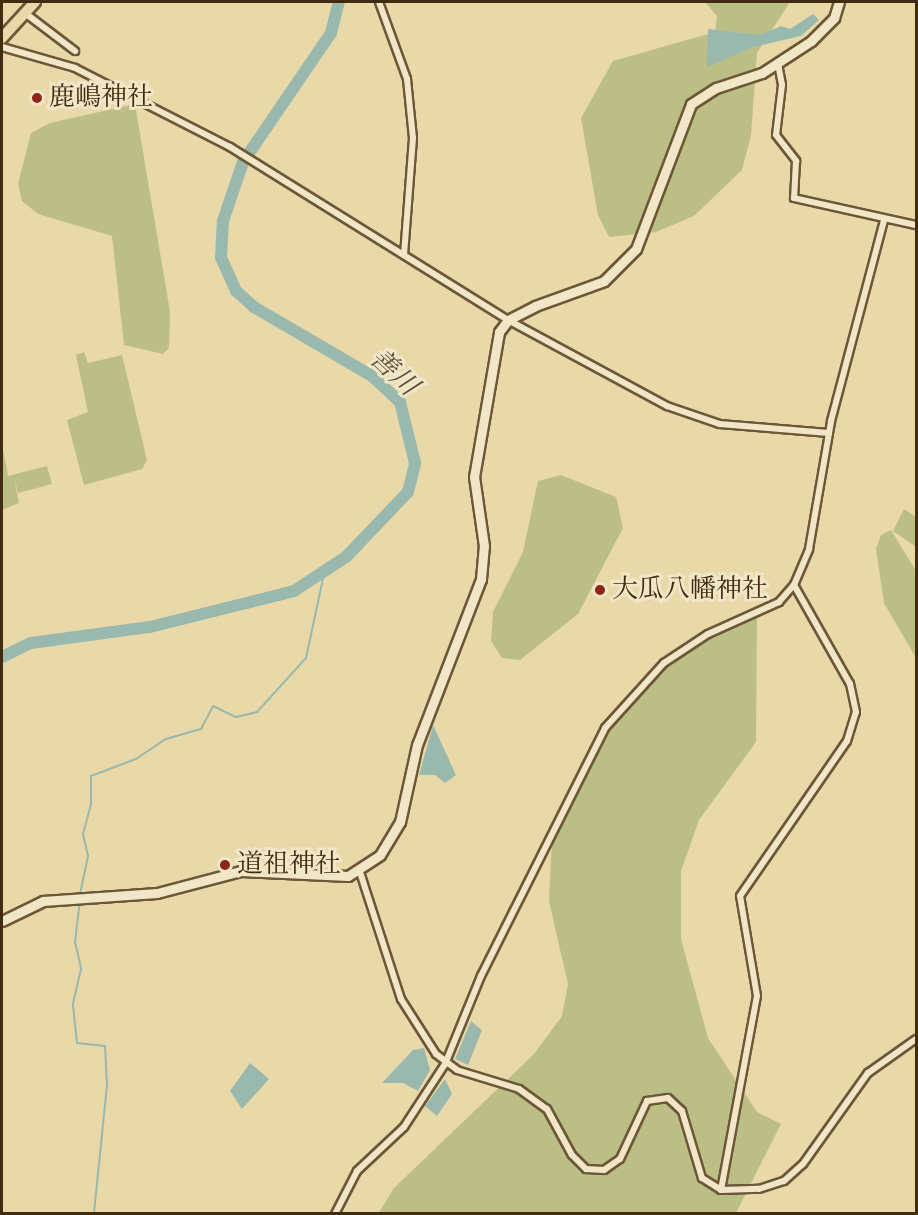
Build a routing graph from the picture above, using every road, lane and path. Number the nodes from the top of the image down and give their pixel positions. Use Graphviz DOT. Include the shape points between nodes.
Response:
graph roads {
  1 [pos="35,2"];
  2 [pos="379,2"];
  3 [pos="839,2"];
  4 [pos="25,13"];
  5 [pos="2,38"];
  6 [pos="2,47"];
  7 [pos="75,51"];
  8 [pos="778,64"];
  9 [pos="884,220"];
  10 [pos="916,225"];
  11 [pos="404,255"];
  12 [pos="508,320"];
  13 [pos="829,433"];
  14 [pos="794,585"];
  15 [pos="359,869"];
  16 [pos="2,921"];
  17 [pos="916,1039"];
  18 [pos="445,1064"];
  19 [pos="721,1190"];
  20 [pos="334,1214"];
  1 -- 4 [label="highway"];
  2 -- 11 [label="street" via="407,79 413,138"];
  3 -- 8 [label="street" via="824,31"];
  4 -- 5 [label="highway"];
  4 -- 7 [label="street"];
  6 -- 11 [label="street" via="75,68 230,147"];
  8 -- 9 [label="street" via="782,85 776,135 796,161 794,198"];
  8 -- 12 [label="street" via="702,94 691,104 636,249 604,281"];
  9 -- 10 [label="street"];
  9 -- 13 [label="street"];
  11 -- 12 [label="street"];
  12 -- 13 [label="street" via="699,419"];
  12 -- 15 [label="street" via="499,332 474,477 484,546 472,611 417,745 392,841"];
  13 -- 14 [label="street" via="809,549"];
  14 -- 18 [label="street" via="779,602 708,634 664,663 605,728 481,976"];
  14 -- 19 [label="street" via="850,684 856,712 846,741 740,896 757,996"];
  15 -- 16 [label="street" via="336,878 241,871 157,892 43,901"];
  15 -- 18 [label="street" via="401,999"];
  17 -- 19 [label="street" via="868,1073 803,1164 784,1181 759,1189"];
  18 -- 19 [label="street" via="519,1089 547,1109 572,1155 586,1169 603,1170 620,1158 647,1101 668,1098 682,1112 702,1178"];
  18 -- 20 [label="street" via="404,1127 357,1171"];
}
